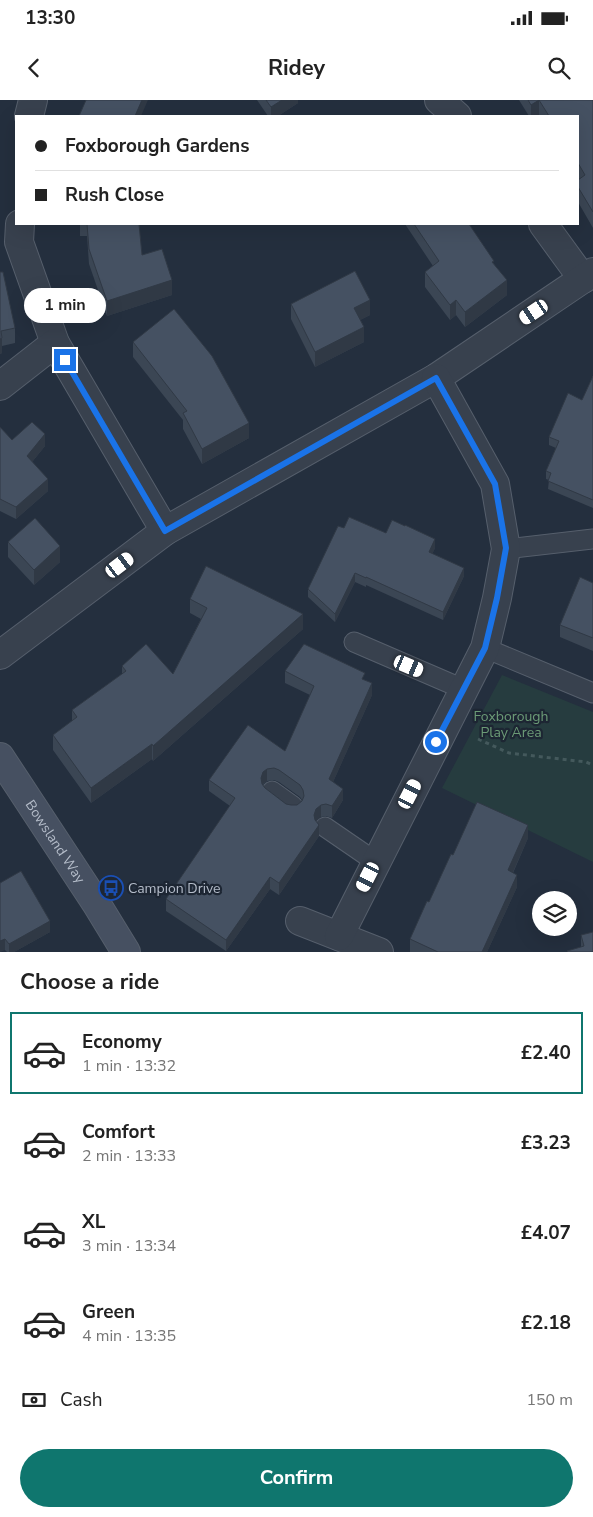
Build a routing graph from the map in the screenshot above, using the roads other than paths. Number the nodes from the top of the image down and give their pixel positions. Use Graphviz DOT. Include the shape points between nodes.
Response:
graph roads {
  1 [pos="33,100"];
  2 [pos="439,100"];
  3 [pos="29,115"];
  4 [pos="456,115"];
  5 [pos="20,225"];
  6 [pos="544,225"];
  7 [pos="588,276"];
  8 [pos="55,343"];
  9 [pos="436,378"];
  10 [pos="0,386"];
  11 [pos="165,531"];
  12 [pos="593,539"];
  13 [pos="506,548"];
  14 [pos="354,642"];
  15 [pos="485,648"];
  16 [pos="0,655"];
  17 [pos="463,689"];
  18 [pos="593,693"];
  19 [pos="0,757"];
  20 [pos="272,792"];
  21 [pos="293,806"];
  22 [pos="325,827"];
  23 [pos="376,862"];
  24 [pos="300,921"];
  25 [pos="339,936"];
  26 [pos="126,952"];
  27 [pos="378,952"];
  1 -- 3 [label="street"];
  2 -- 4 [label="street"];
  5 -- 8 [label="street" via="19,242"];
  6 -- 7 [label="street"];
  7 -- 9 [label="street"];
  8 -- 10 [label="street"];
  8 -- 11 [label="street"];
  9 -- 11 [label="street"];
  9 -- 13 [label="street" via="495,484"];
  11 -- 16 [label="street"];
  12 -- 13 [label="lane"];
  13 -- 15 [label="street"];
  14 -- 17 [label="lane"];
  15 -- 17 [label="street"];
  15 -- 18 [label="lane"];
  17 -- 23 [label="street"];
  19 -- 26 [label="street, Bowsland Way"];
  20 -- 21 [label="lane"];
  22 -- 23 [label="lane"];
  23 -- 25 [label="street"];
  24 -- 25 [label="street"];
  25 -- 27 [label="street"];
}
